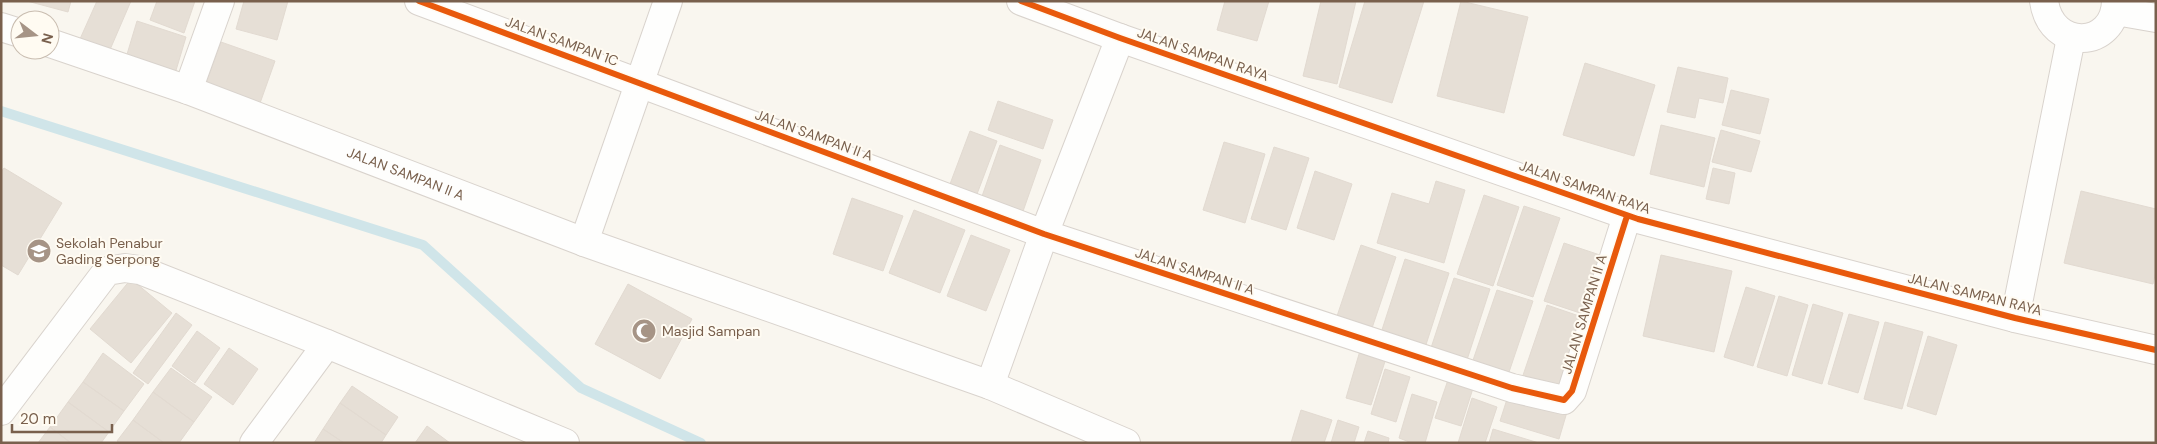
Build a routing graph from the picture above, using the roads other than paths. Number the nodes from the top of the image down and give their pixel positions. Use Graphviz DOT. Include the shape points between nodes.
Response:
graph roads {
  1 [pos="220,1"];
  2 [pos="419,1"];
  3 [pos="668,1"];
  4 [pos="1021,1"];
  5 [pos="2044,1"];
  6 [pos="2116,6"];
  7 [pos="2156,18"];
  8 [pos="1120,38"];
  9 [pos="2071,38"];
  10 [pos="60,46"];
  11 [pos="640,83"];
  12 [pos="188,90"];
  13 [pos="1627,216"];
  14 [pos="1044,234"];
  15 [pos="584,242"];
  16 [pos="2015,318"];
  17 [pos="327,344"];
  18 [pos="2156,350"];
  19 [pos="990,385"];
  20 [pos="1,411"];
  21 [pos="548,440"];
  22 [pos="254,443"];
  23 [pos="1126,443"];
  1 -- 12 [label="street"];
  2 -- 11 [label="street, JALAN SAMPAN 1C"];
  3 -- 11 [label="street"];
  4 -- 8 [label="street, JALAN SAMPAN RAYA"];
  5 -- 9 [label="street" via="2051,24"];
  6 -- 7 [label="street"];
  6 -- 9 [label="street" via="2110,24 2099,34"];
  8 -- 13 [label="street, JALAN SAMPAN RAYA"];
  8 -- 14 [label="street"];
  9 -- 16 [label="street"];
  10 -- 12 [label="street, JALAN SAMPAN II A"];
  11 -- 14 [label="street, JALAN SAMPAN II A"];
  11 -- 15 [label="street"];
  12 -- 15 [label="street, JALAN SAMPAN II A"];
  13 -- 14 [label="street, JALAN SAMPAN II A" via="1572,391 1564,400 1512,388"];
  13 -- 16 [label="street, JALAN SAMPAN RAYA"];
  14 -- 19 [label="street"];
  15 -- 19 [label="street, JALAN SAMPAN II A"];
  16 -- 18 [label="street, JALAN SAMPAN RAYA"];
  17 -- 20 [label="street" via="140,270 106,271"];
  17 -- 21 [label="street"];
  17 -- 22 [label="street"];
  19 -- 23 [label="street, JALAN SAMPAN II A"];
}
